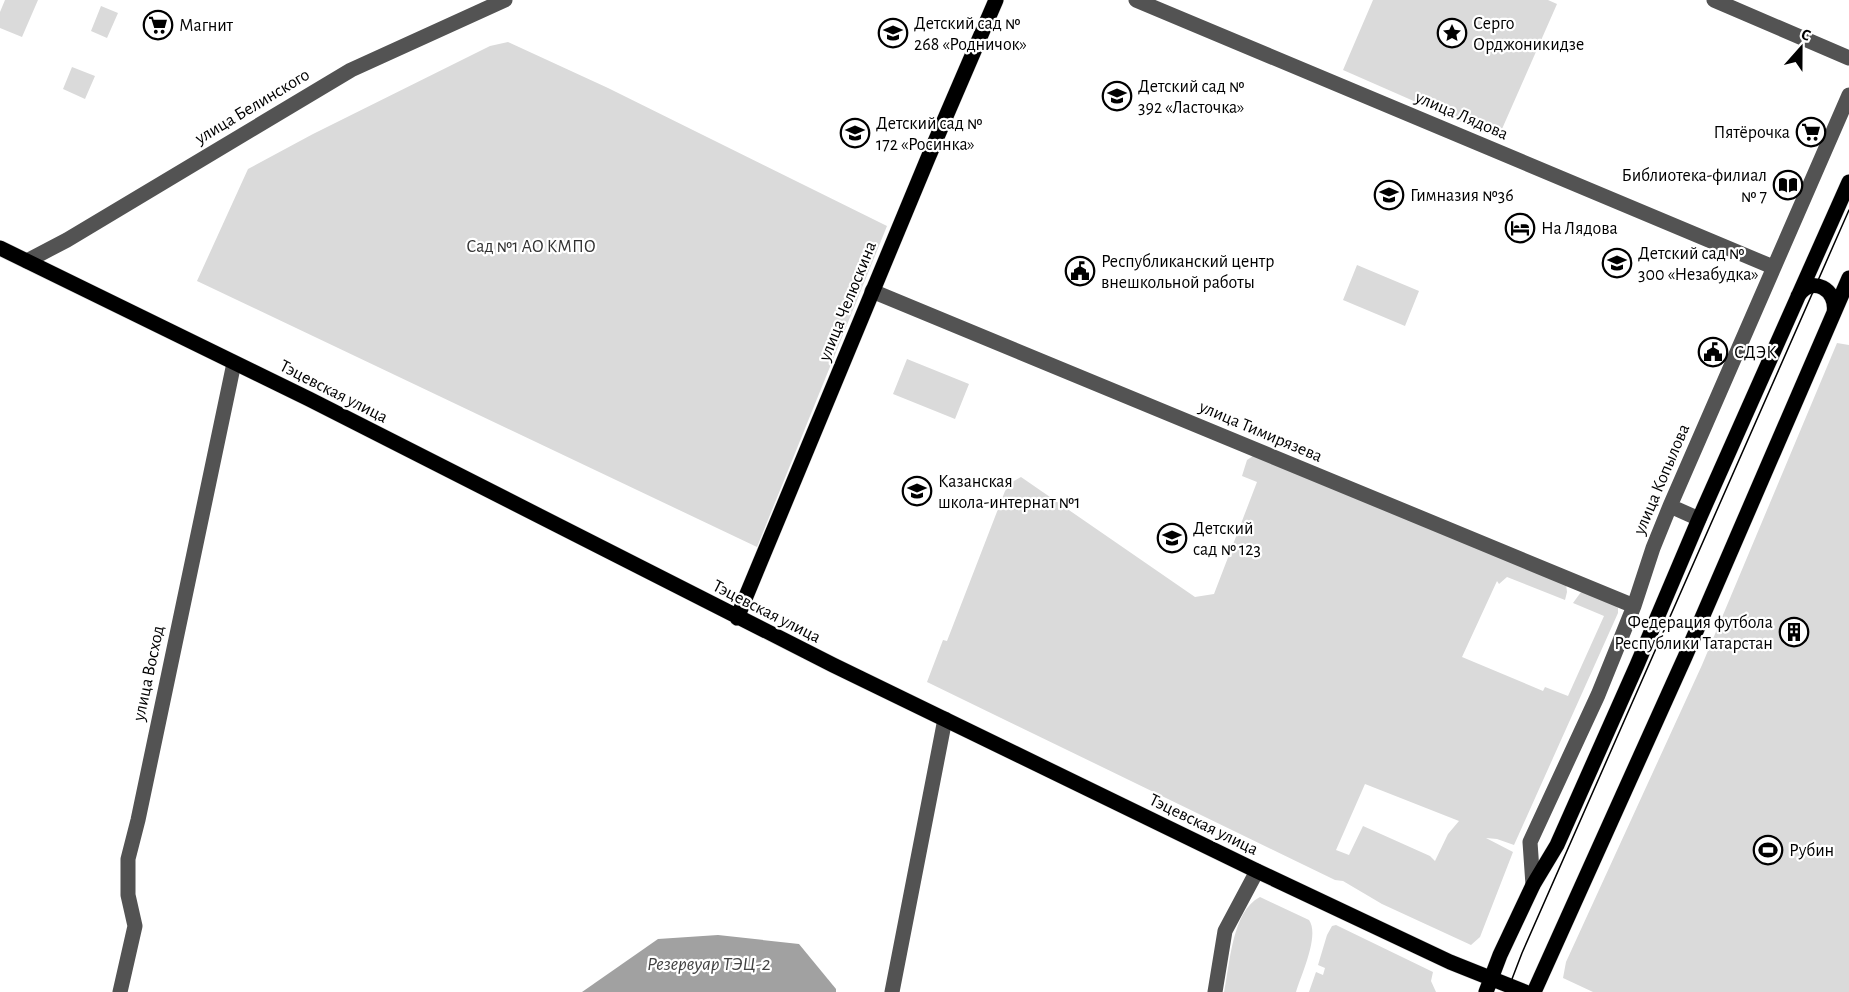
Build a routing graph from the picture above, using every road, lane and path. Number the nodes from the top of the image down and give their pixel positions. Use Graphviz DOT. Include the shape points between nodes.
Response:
graph roads {
  1 [pos="505,0"];
  2 [pos="996,0"];
  3 [pos="1136,0"];
  4 [pos="1714,0"];
  5 [pos="1849,58"];
  6 [pos="1849,95"];
  7 [pos="1849,182"];
  8 [pos="0,248"];
  9 [pos="27,261"];
  10 [pos="1773,267"];
  11 [pos="1849,278"];
  12 [pos="872,291"];
  13 [pos="1797,297"];
  14 [pos="1834,313"];
  15 [pos="234,363"];
  16 [pos="1670,506"];
  17 [pos="1699,519"];
  18 [pos="1634,606"];
  19 [pos="737,618"];
  20 [pos="945,719"];
  21 [pos="1257,872"];
  22 [pos="1533,885"];
  23 [pos="1489,985"];
  24 [pos="120,992"];
  25 [pos="892,992"];
  26 [pos="1215,992"];
  27 [pos="1525,992"];
  28 [pos="1534,992"];
  1 -- 9 [label="street, улица Белинского" via="351,70"];
  2 -- 12 [label="main road, улица Челюскина"];
  3 -- 10 [label="street, улица Лядова"];
  4 -- 5 [label="street"];
  6 -- 10 [label="street, улица Копылова"];
  7 -- 13 [label="main road, улица Копылова"];
  8 -- 9 [label="main road, Тэцевская улица"];
  9 -- 15 [label="main road, Тэцевская улица"];
  10 -- 16 [label="street, улица Копылова"];
  11 -- 14 [label="main road"];
  12 -- 18 [label="street, улица Тимирязева"];
  12 -- 19 [label="main road, улица Челюскина"];
  13 -- 14 [label="main road" via="1806,288 1826,289 1834,300"];
  13 -- 17 [label="main road, улица Копылова"];
  14 -- 28 [label="main road"];
  15 -- 19 [label="main road, Тэцевская улица"];
  15 -- 24 [label="street, улица Восход" via="128,859 128,895 135,926"];
  16 -- 17 [label="street"];
  16 -- 18 [label="street, улица Копылова"];
  17 -- 22 [label="main road, улица Копылова" via="1557,845"];
  18 -- 22 [label="street, улица Копылова" via="1530,842"];
  19 -- 20 [label="main road, Тэцевская улица"];
  20 -- 21 [label="main road, Тэцевская улица"];
  20 -- 25 [label="street"];
  21 -- 23 [label="main road, Тэцевская улица" via="1450,962"];
  21 -- 26 [label="street" via="1225,931"];
  22 -- 23 [label="main road, улица Копылова"];
  23 -- 27 [label="main road, Тэцевская улица"];
}
